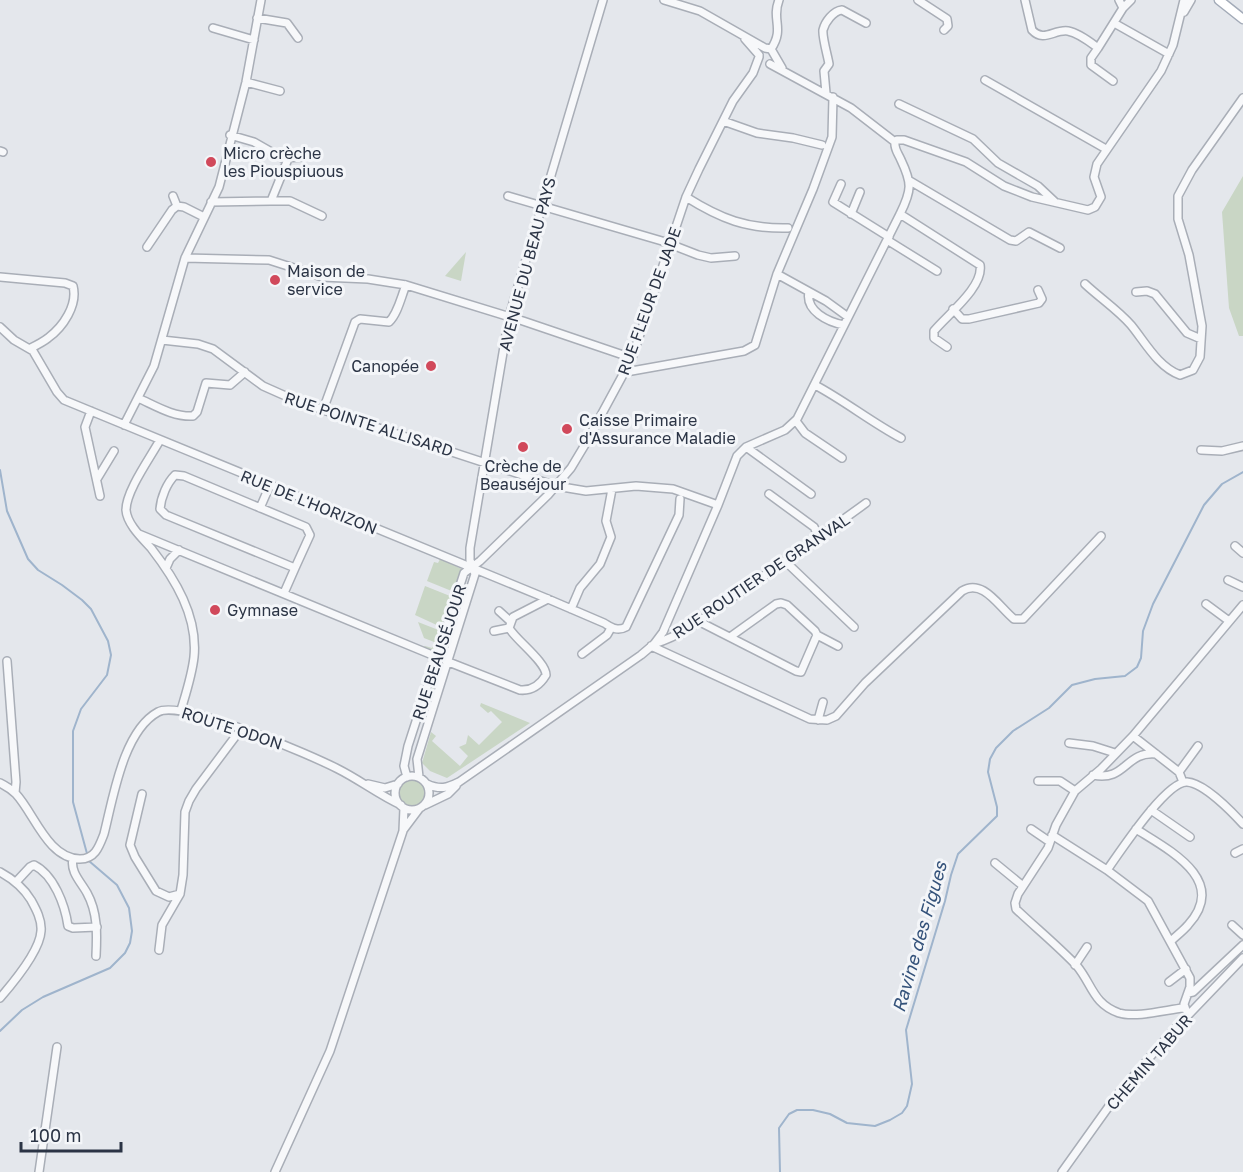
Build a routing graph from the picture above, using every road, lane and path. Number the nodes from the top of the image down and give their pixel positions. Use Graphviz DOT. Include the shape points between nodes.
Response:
graph roads {
  1 [pos="261,0"];
  2 [pos="603,0"];
  3 [pos="664,0"];
  4 [pos="779,0"];
  5 [pos="918,0"];
  6 [pos="1025,0"];
  7 [pos="1119,0"];
  8 [pos="1131,0"];
  9 [pos="1184,0"];
  10 [pos="1191,0"];
  11 [pos="1219,0"];
  12 [pos="1123,9"];
  13 [pos="257,18"];
  14 [pos="1243,19"];
  15 [pos="1179,22"];
  16 [pos="866,23"];
  17 [pos="1114,23"];
  18 [pos="213,28"];
  19 [pos="944,30"];
  20 [pos="739,33"];
  21 [pos="298,38"];
  22 [pos="254,40"];
  23 [pos="1098,48"];
  24 [pos="768,49"];
  25 [pos="1169,54"];
  26 [pos="759,56"];
  27 [pos="770,62"];
  28 [pos="753,73"];
  29 [pos="985,80"];
  30 [pos="1113,81"];
  31 [pos="246,82"];
  32 [pos="280,91"];
  33 [pos="830,95"];
  34 [pos="1243,98"];
  35 [pos="899,104"];
  36 [pos="723,121"];
  37 [pos="230,135"];
  38 [pos="895,142"];
  39 [pos="822,145"];
  40 [pos="1106,149"];
  41 [pos="303,157"];
  42 [pos="288,159"];
  43 [pos="910,181"];
  44 [pos="841,184"];
  45 [pos="860,192"];
  46 [pos="173,196"];
  47 [pos="508,196"];
  48 [pos="686,197"];
  49 [pos="271,201"];
  50 [pos="211,202"];
  51 [pos="1055,202"];
  52 [pos="541,204"];
  53 [pos="177,206"];
  54 [pos="851,214"];
  55 [pos="900,214"];
  56 [pos="321,216"];
  57 [pos="204,217"];
  58 [pos="788,228"];
  59 [pos="888,239"];
  60 [pos="670,244"];
  61 [pos="147,247"];
  62 [pos="1060,248"];
  63 [pos="735,256"];
  64 [pos="185,258"];
  65 [pos="937,272"];
  66 [pos="777,274"];
  67 [pos="0,278"];
  68 [pos="1085,284"];
  69 [pos="406,285"];
  70 [pos="1038,290"];
  71 [pos="809,292"];
  72 [pos="1136,292"];
  73 [pos="953,309"];
  74 [pos="509,317"];
  75 [pos="846,321"];
  76 [pos="0,327"];
  77 [pos="1201,339"];
  78 [pos="162,340"];
  79 [pos="947,347"];
  80 [pos="31,348"];
  81 [pos="632,358"];
  82 [pos="245,372"];
  83 [pos="626,372"];
  84 [pos="815,385"];
  85 [pos="138,398"];
  86 [pos="323,410"];
  87 [pos="91,411"];
  88 [pos="796,421"];
  89 [pos="124,425"];
  90 [pos="901,438"];
  91 [pos="160,440"];
  92 [pos="1243,446"];
  93 [pos="746,447"];
  94 [pos="1201,450"];
  95 [pos="114,451"];
  96 [pos="842,458"];
  97 [pos="483,462"];
  98 [pos="97,479"];
  99 [pos="270,485"];
  100 [pos="556,486"];
  101 [pos="612,489"];
  102 [pos="769,494"];
  103 [pos="811,494"];
  104 [pos="100,496"];
  105 [pos="681,500"];
  106 [pos="866,503"];
  107 [pos="718,505"];
  108 [pos="260,508"];
  109 [pos="140,534"];
  110 [pos="1101,536"];
  111 [pos="819,537"];
  112 [pos="1235,546"];
  113 [pos="179,550"];
  114 [pos="1243,553"];
  115 [pos="786,562"];
  116 [pos="166,568"];
  117 [pos="295,568"];
  118 [pos="472,568"];
  119 [pos="1228,580"];
  120 [pos="1243,587"];
  121 [pos="284,593"];
  122 [pos="548,599"];
  123 [pos="1206,604"];
  124 [pos="1243,605"];
  125 [pos="571,609"];
  126 [pos="499,611"];
  127 [pos="698,621"];
  128 [pos="1229,621"];
  129 [pos="509,624"];
  130 [pos="854,627"];
  131 [pos="611,628"];
  132 [pos="494,631"];
  133 [pos="816,635"];
  134 [pos="730,637"];
  135 [pos="653,645"];
  136 [pos="838,646"];
  137 [pos="582,654"];
  138 [pos="437,657"];
  139 [pos="7,661"];
  140 [pos="446,661"];
  141 [pos="823,702"];
  142 [pos="181,711"];
  143 [pos="818,720"];
  144 [pos="241,729"];
  145 [pos="1133,736"];
  146 [pos="1068,743"];
  147 [pos="1198,746"];
  148 [pos="1115,753"];
  149 [pos="1156,754"];
  150 [pos="1179,772"];
  151 [pos="1092,775"];
  152 [pos="407,777"];
  153 [pos="419,777"];
  154 [pos="1038,781"];
  155 [pos="459,782"];
  156 [pos="1183,782"];
  157 [pos="0,783"];
  158 [pos="363,783"];
  159 [pos="398,783"];
  160 [pos="427,784"];
  161 [pos="1075,791"];
  162 [pos="15,793"];
  163 [pos="142,794"];
  164 [pos="403,807"];
  165 [pos="422,807"];
  166 [pos="1151,810"];
  167 [pos="1243,824"];
  168 [pos="1031,829"];
  169 [pos="1136,829"];
  170 [pos="403,831"];
  171 [pos="1190,837"];
  172 [pos="1051,839"];
  173 [pos="1243,849"];
  174 [pos="1235,853"];
  175 [pos="74,859"];
  176 [pos="995,863"];
  177 [pos="1107,870"];
  178 [pos="0,872"];
  179 [pos="16,882"];
  180 [pos="1023,886"];
  181 [pos="180,894"];
  182 [pos="1232,925"];
  183 [pos="97,927"];
  184 [pos="1243,935"];
  185 [pos="1171,941"];
  186 [pos="1243,945"];
  187 [pos="1087,947"];
  188 [pos="159,950"];
  189 [pos="96,956"];
  190 [pos="1243,958"];
  191 [pos="1075,965"];
  192 [pos="1186,969"];
  193 [pos="1168,982"];
  194 [pos="1188,993"];
  195 [pos="0,998"];
  196 [pos="1187,1011"];
  197 [pos="57,1047"];
  198 [pos="39,1172"];
  199 [pos="275,1172"];
  200 [pos="1062,1172"];
  1 -- 13 [label="street"];
  2 -- 52 [label="street, AVENUE DU BEAU PAYS"];
  3 -- 20 [label="street" via="700,11"];
  4 -- 24 [label="street" via="778,37"];
  5 -- 19 [label="street" via="947,19"];
  6 -- 23 [label="street" via="1034,33 1045,37 1069,32"];
  7 -- 12 [label="street"];
  8 -- 12 [label="street"];
  9 -- 15 [label="street"];
  10 -- 15 [label="street"];
  11 -- 14 [label="main road"];
  12 -- 17 [label="street"];
  13 -- 21 [label="street" via="287,23"];
  13 -- 22 [label="street"];
  15 -- 25 [label="street"];
  16 -- 33 [label="street" via="842,10 831,15 823,31 828,64 824,71"];
  17 -- 23 [label="street"];
  17 -- 25 [label="street"];
  18 -- 22 [label="street"];
  20 -- 24 [label="street"];
  20 -- 26 [label="street"];
  22 -- 31 [label="street"];
  23 -- 30 [label="street" via="1091,65"];
  24 -- 26 [label="street"];
  24 -- 27 [label="street"];
  25 -- 40 [label="street"];
  26 -- 27 [label="street"];
  26 -- 28 [label="street, RUE FLEUR DE JADE"];
  27 -- 28 [label="street, RUE FLEUR DE JADE"];
  27 -- 33 [label="street"];
  28 -- 36 [label="street, RUE FLEUR DE JADE"];
  29 -- 40 [label="street"];
  31 -- 32 [label="street"];
  31 -- 37 [label="street"];
  33 -- 38 [label="street"];
  33 -- 66 [label="street" via="832,136"];
  34 -- 77 [label="street" via="1178,196 1178,219 1189,255"];
  35 -- 51 [label="street" via="973,139 998,163 1033,182"];
  36 -- 39 [label="street" via="757,133"];
  36 -- 48 [label="street, RUE FLEUR DE JADE"];
  37 -- 42 [label="street"];
  37 -- 50 [label="street" via="219,187"];
  38 -- 43 [label="street"];
  38 -- 51 [label="street" via="904,140 959,159 1013,191"];
  40 -- 51 [label="street" via="1094,173 1101,197 1095,207 1078,209"];
  41 -- 42 [label="street"];
  42 -- 49 [label="street"];
  43 -- 55 [label="street"];
  43 -- 62 [label="street" via="1010,240 1016,241 1029,232"];
  44 -- 54 [label="street" via="832,200"];
  45 -- 54 [label="street"];
  46 -- 53 [label="street"];
  47 -- 52 [label="street"];
  48 -- 58 [label="street" via="733,222"];
  48 -- 60 [label="street, RUE FLEUR DE JADE"];
  49 -- 50 [label="street"];
  49 -- 56 [label="street" via="290,201"];
  50 -- 57 [label="street"];
  52 -- 60 [label="street"];
  52 -- 74 [label="street, AVENUE DU BEAU PAYS"];
  53 -- 57 [label="street"];
  53 -- 61 [label="street"];
  54 -- 59 [label="street"];
  55 -- 59 [label="street"];
  55 -- 73 [label="street" via="980,265 977,284"];
  57 -- 64 [label="street"];
  59 -- 65 [label="street"];
  59 -- 75 [label="street"];
  60 -- 63 [label="street" via="711,258"];
  60 -- 81 [label="street, RUE FLEUR DE JADE"];
  64 -- 69 [label="street" via="269,260 317,276"];
  64 -- 78 [label="street"];
  66 -- 71 [label="street"];
  66 -- 83 [label="street" via="758,339 750,349"];
  67 -- 80 [label="street" via="73,286 72,307 66,318 47,339"];
  68 -- 77 [label="street" via="1131,325 1143,343 1175,373 1185,375 1196,367"];
  69 -- 74 [label="street"];
  69 -- 86 [label="street" via="389,322 356,321"];
  70 -- 73 [label="street" via="1042,298 1039,303 969,319 962,319"];
  71 -- 75 [label="street"];
  71 -- 75 [label="street" via="809,306 829,321"];
  72 -- 77 [label="street" via="1155,294 1187,333"];
  73 -- 79 [label="street" via="933,335"];
  74 -- 81 [label="street"];
  74 -- 97 [label="street, AVENUE DU BEAU PAYS"];
  75 -- 84 [label="street"];
  76 -- 80 [label="street, RUE DE L'HORIZON"];
  78 -- 82 [label="street, RUE POINTE ALLISARD" via="206,346"];
  78 -- 85 [label="street"];
  80 -- 87 [label="street, RUE DE L'HORIZON" via="60,397"];
  81 -- 83 [label="street, RUE FLEUR DE JADE"];
  82 -- 85 [label="street" via="230,385 206,384 193,416 179,416"];
  82 -- 86 [label="street, RUE POINTE ALLISARD" via="271,391"];
  83 -- 100 [label="street, RUE FLEUR DE JADE" via="586,443"];
  84 -- 88 [label="street"];
  84 -- 90 [label="street"];
  85 -- 89 [label="street"];
  86 -- 97 [label="street, RUE POINTE ALLISARD"];
  87 -- 89 [label="street, RUE DE L'HORIZON"];
  87 -- 98 [label="street" via="85,427"];
  88 -- 93 [label="street"];
  88 -- 96 [label="street" via="806,433"];
  89 -- 91 [label="street, RUE DE L'HORIZON"];
  91 -- 99 [label="street, RUE DE L'HORIZON"];
  91 -- 109 [label="street" via="127,503 126,513"];
  92 -- 94 [label="street" via="1222,452"];
  93 -- 103 [label="street"];
  93 -- 107 [label="street, RUE ROUTIER DE GRANVAL" via="734,462"];
  95 -- 98 [label="street"];
  97 -- 100 [label="street, RUE POINTE ALLISARD"];
  97 -- 118 [label="street, AVENUE DU BEAU PAYS" via="470,548"];
  98 -- 104 [label="street"];
  99 -- 108 [label="street"];
  99 -- 118 [label="street, RUE DE L'HORIZON"];
  100 -- 101 [label="street, RUE POINTE ALLISARD" via="586,491"];
  100 -- 118 [label="street, RUE FLEUR DE JADE"];
  101 -- 107 [label="street, RUE POINTE ALLISARD" via="636,486 680,490"];
  101 -- 125 [label="street" via="606,521 611,537 598,567 580,588"];
  102 -- 111 [label="street" via="814,527"];
  105 -- 131 [label="street" via="679,515 626,627"];
  106 -- 111 [label="street, RUE ROUTIER DE GRANVAL"];
  107 -- 135 [label="street, RUE ROUTIER DE GRANVAL" via="663,632"];
  108 -- 117 [label="street" via="308,530"];
  108 -- 117 [label="street" via="179,475 170,482 160,504 171,518"];
  109 -- 113 [label="street"];
  109 -- 116 [label="street"];
  110 -- 143 [label="street" via="1023,619 1014,619 980,588 962,591 865,683 836,716"];
  111 -- 115 [label="street, RUE ROUTIER DE GRANVAL"];
  112 -- 114 [label="street"];
  113 -- 116 [label="street"];
  113 -- 121 [label="street"];
  115 -- 127 [label="street, RUE ROUTIER DE GRANVAL"];
  115 -- 130 [label="street"];
  116 -- 142 [label="street" via="190,619 194,654"];
  117 -- 121 [label="street"];
  118 -- 122 [label="street, RUE DE L'HORIZON"];
  118 -- 138 [label="street, RUE BEAUSÉJOUR" via="462,578"];
  118 -- 140 [label="street, RUE BEAUSÉJOUR" via="475,574"];
  119 -- 120 [label="street"];
  121 -- 138 [label="street"];
  122 -- 125 [label="street, RUE DE L'HORIZON"];
  122 -- 129 [label="street" via="518,614"];
  123 -- 128 [label="street"];
  124 -- 128 [label="street"];
  125 -- 131 [label="street, RUE DE L'HORIZON"];
  126 -- 129 [label="street"];
  127 -- 134 [label="street"];
  127 -- 135 [label="street, RUE ROUTIER DE GRANVAL" via="674,638"];
  128 -- 145 [label="street"];
  129 -- 132 [label="street"];
  129 -- 140 [label="street" via="514,637 545,668 546,675 538,685 520,690"];
  131 -- 137 [label="street" via="608,635"];
  133 -- 134 [label="street" via="781,603"];
  133 -- 134 [label="street" via="801,672"];
  133 -- 136 [label="street"];
  135 -- 143 [label="street"];
  135 -- 155 [label="street, RUE ROUTIER DE GRANVAL"];
  138 -- 152 [label="street, RUE BEAUSÉJOUR" via="408,746 404,766"];
  139 -- 162 [label="street"];
  140 -- 153 [label="street, RUE BEAUSÉJOUR" via="417,759"];
  141 -- 143 [label="street"];
  142 -- 144 [label="street, ROUTE ODON"];
  142 -- 175 [label="street, ROUTE ODON" via="157,712 138,732 121,767 100,846 91,856"];
  144 -- 158 [label="street, ROUTE ODON" via="322,761"];
  144 -- 181 [label="street" via="189,801"];
  145 -- 148 [label="street"];
  145 -- 149 [label="street"];
  146 -- 148 [label="street"];
  147 -- 150 [label="street"];
  148 -- 151 [label="street"];
  149 -- 150 [label="street"];
  149 -- 151 [label="street" via="1136,757 1116,774"];
  150 -- 156 [label="street"];
  151 -- 161 [label="street"];
  152 -- 153 [label="street"];
  152 -- 159 [label="street"];
  153 -- 160 [label="street"];
  154 -- 161 [label="street" via="1059,781"];
  155 -- 160 [label="street" via="446,789"];
  155 -- 165 [label="street, RUE ROUTIER DE GRANVAL" via="448,794"];
  156 -- 166 [label="street" via="1170,789"];
  156 -- 167 [label="street" via="1200,787"];
  157 -- 162 [label="street"];
  158 -- 159 [label="street, ROUTE ODON" via="385,788"];
  158 -- 164 [label="street, ROUTE ODON"];
  159 -- 164 [label="street" via="396,797"];
  160 -- 165 [label="street" via="429,795"];
  161 -- 172 [label="street"];
  162 -- 175 [label="street" via="57,850"];
  163 -- 181 [label="street" via="130,838 132,851 160,894"];
  164 -- 165 [label="street"];
  164 -- 170 [label="street"];
  165 -- 170 [label="street"];
  166 -- 169 [label="street"];
  166 -- 171 [label="street"];
  168 -- 172 [label="street"];
  169 -- 177 [label="street"];
  169 -- 185 [label="street" via="1185,861 1198,880 1201,902 1197,913"];
  170 -- 199 [label="street" via="330,1051"];
  172 -- 177 [label="street"];
  172 -- 180 [label="street"];
  173 -- 174 [label="street"];
  175 -- 183 [label="street" via="73,870 92,903"];
  176 -- 180 [label="street"];
  177 -- 185 [label="street" via="1148,901"];
  178 -- 179 [label="street"];
  179 -- 183 [label="street" via="30,867 39,867 58,894 68,926"];
  179 -- 195 [label="street" via="35,907 42,933 33,954"];
  180 -- 191 [label="street" via="1016,898 1016,909"];
  181 -- 188 [label="street" via="162,925"];
  182 -- 184 [label="street"];
  183 -- 189 [label="street"];
  185 -- 192 [label="street"];
  186 -- 194 [label="street"];
  187 -- 191 [label="street"];
  190 -- 196 [label="street, CHEMIN TABUR"];
  191 -- 196 [label="street" via="1087,978 1093,993 1120,1013"];
  192 -- 193 [label="street"];
  192 -- 194 [label="street" via="1191,978"];
  194 -- 196 [label="street"];
  196 -- 200 [label="street, CHEMIN TABUR" via="1117,1095"];
  197 -- 198 [label="street"];
}
